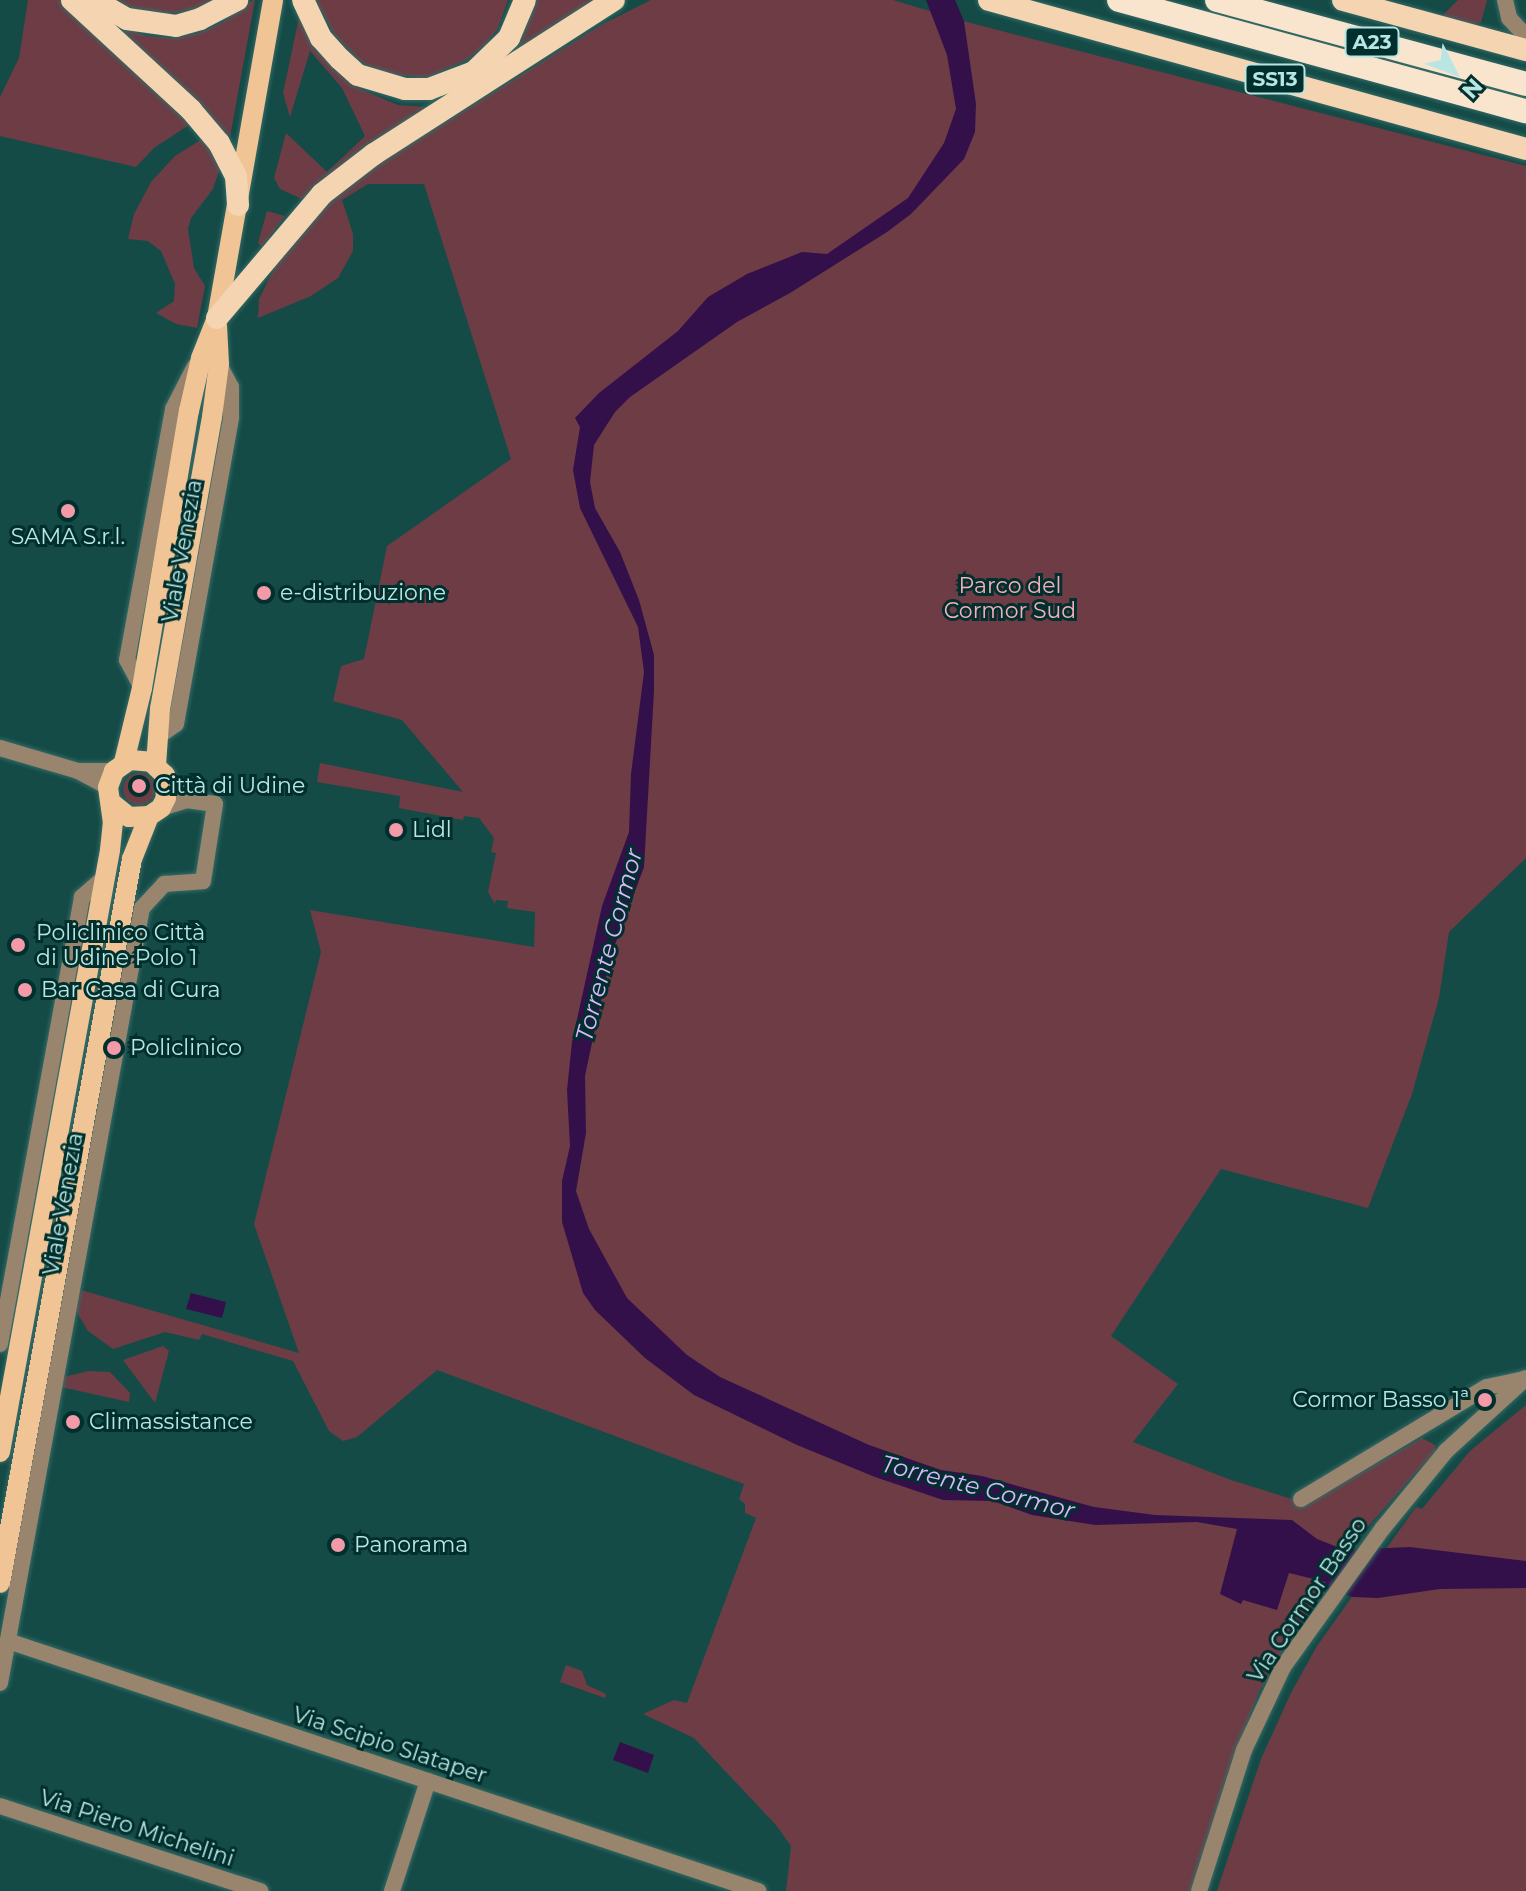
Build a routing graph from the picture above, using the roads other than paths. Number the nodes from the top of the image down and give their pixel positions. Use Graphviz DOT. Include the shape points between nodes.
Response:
graph roads {
  1 [pos="72,0"];
  2 [pos="94,0"];
  3 [pos="237,0"];
  4 [pos="273,0"];
  5 [pos="303,0"];
  6 [pos="525,0"];
  7 [pos="614,0"];
  8 [pos="989,0"];
  9 [pos="1119,0"];
  10 [pos="1217,0"];
  11 [pos="1343,0"];
  12 [pos="1505,0"];
  13 [pos="1526,36"];
  14 [pos="1526,50"];
  15 [pos="1526,84"];
  16 [pos="1526,111"];
  17 [pos="1526,149"];
  18 [pos="238,205"];
  19 [pos="217,318"];
  20 [pos="210,361"];
  21 [pos="0,748"];
  22 [pos="162,773"];
  23 [pos="114,781"];
  24 [pos="188,800"];
  25 [pos="155,812"];
  26 [pos="103,879"];
  27 [pos="0,1344"];
  28 [pos="1525,1379"];
  29 [pos="0,1452"];
  30 [pos="1301,1499"];
  31 [pos="0,1583"];
  32 [pos="8,1641"];
  33 [pos="0,1683"];
  34 [pos="428,1781"];
  35 [pos="0,1806"];
  36 [pos="260,1891"];
  37 [pos="392,1891"];
  38 [pos="758,1891"];
  39 [pos="1199,1891"];
  1 -- 18 [label="highway" via="191,110 219,143 236,176"];
  2 -- 3 [label="highway" via="127,19 176,26"];
  4 -- 18 [label="main road, Viale Venezia"];
  5 -- 6 [label="highway" via="321,38 358,75 393,87 429,89 452,83 494,56 517,24"];
  7 -- 19 [label="highway" via="374,154 322,194"];
  8 -- 17 [label="highway, SS13"];
  9 -- 16 [label="highway, A23"];
  10 -- 15 [label="highway, A23"];
  11 -- 14 [label="highway"];
  12 -- 13 [label="street" via="1509,18"];
  18 -- 19 [label="main road, Viale Venezia"];
  19 -- 20 [label="main road, Viale Venezia"];
  20 -- 22 [label="main road, Viale Venezia" via="156,738"];
  20 -- 23 [label="main road, Viale Venezia" via="142,688"];
  21 -- 23 [label="street"];
  22 -- 23 [label="main road" via="144,759"];
  22 -- 24 [label="street"];
  22 -- 25 [label="main road, Viale Venezia" via="168,792"];
  23 -- 25 [label="main road" via="129,817"];
  23 -- 26 [label="main road, Viale Venezia"];
  24 -- 25 [label="street, Viale Venezia"];
  24 -- 32 [label="street, Viale Venezia" via="215,804 203,881 164,884 142,908"];
  25 -- 31 [label="main road, Viale Venezia" via="132,859"];
  26 -- 27 [label="street, Viale Venezia" via="82,897"];
  26 -- 29 [label="main road, Viale Venezia"];
  28 -- 30 [label="street, Via Cormor Basso" via="1487,1387"];
  28 -- 39 [label="street, Via Cormor Basso" via="1446,1451 1300,1642 1253,1726"];
  32 -- 33 [label="street, Viale Venezia"];
  32 -- 34 [label="street, Via Scipio Slataper"];
  34 -- 37 [label="street"];
  34 -- 38 [label="street, Via Scipio Slataper"];
  35 -- 36 [label="street, Via Piero Michelini"];
}
